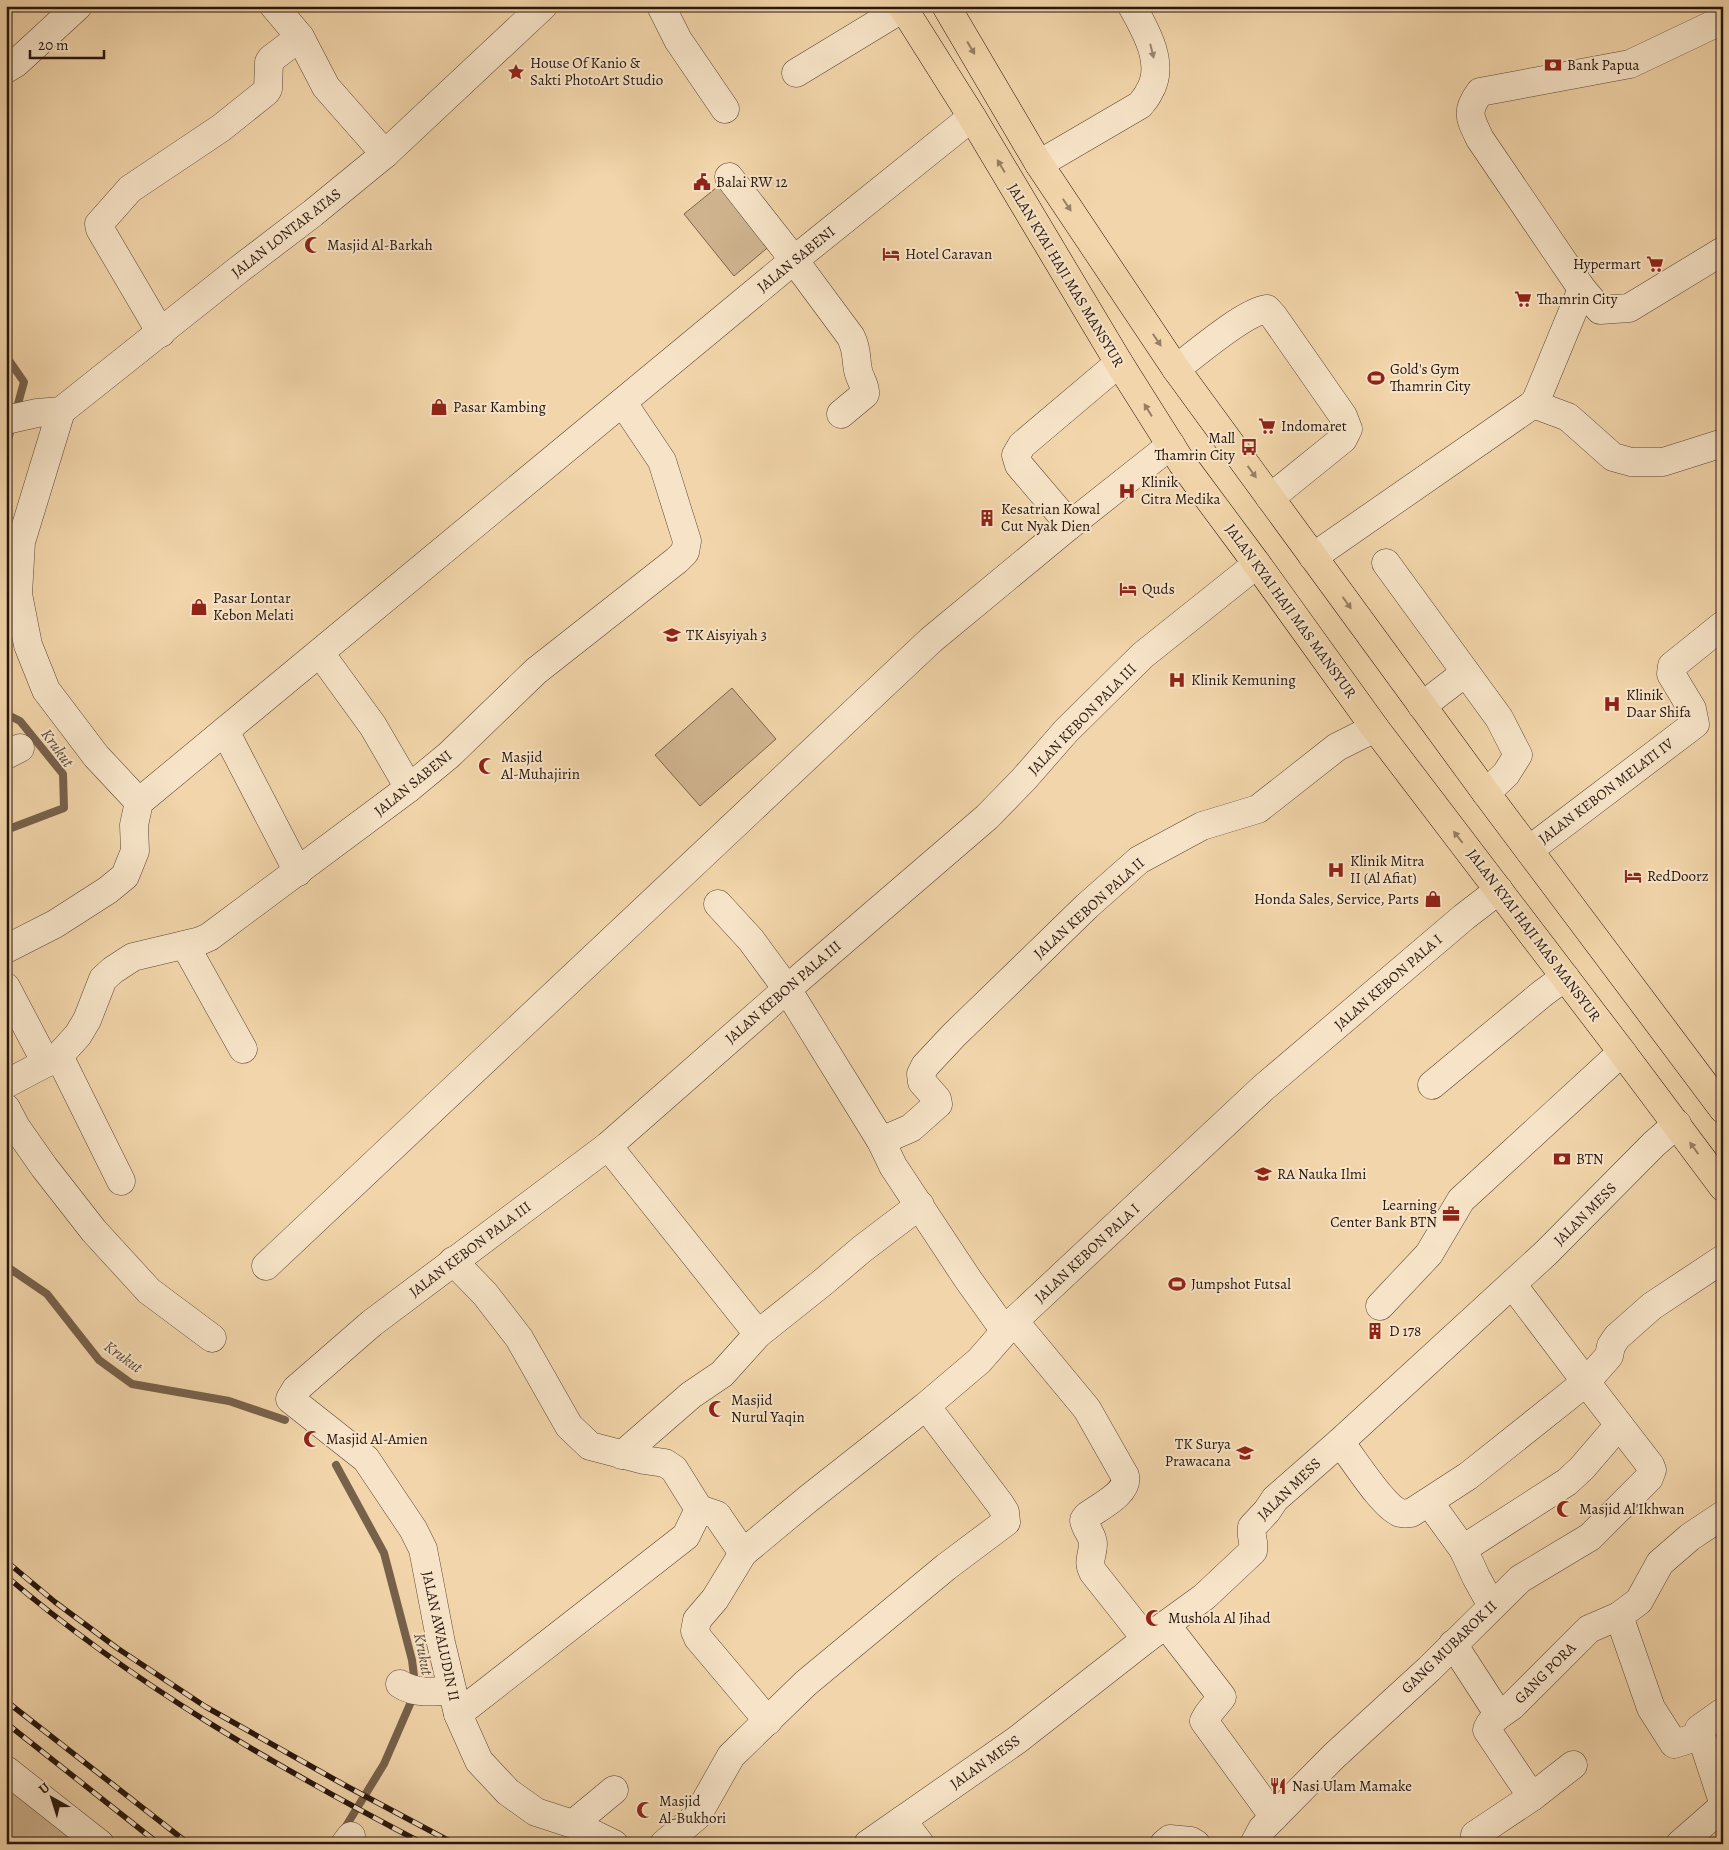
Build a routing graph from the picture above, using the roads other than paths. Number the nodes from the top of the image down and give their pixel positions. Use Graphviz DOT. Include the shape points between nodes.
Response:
graph roads {
  1 [pos="78,6"];
  2 [pos="274,6"];
  3 [pos="543,6"];
  4 [pos="661,6"];
  5 [pos="1132,6"];
  6 [pos="903,7"];
  7 [pos="952,9"];
  8 [pos="1723,18"];
  9 [pos="300,37"];
  10 [pos="6,69"];
  11 [pos="796,73"];
  12 [pos="725,109"];
  13 [pos="972,117"];
  14 [pos="385,154"];
  15 [pos="1040,164"];
  16 [pos="728,177"];
  17 [pos="1723,250"];
  18 [pos="794,260"];
  19 [pos="1582,289"];
  20 [pos="161,333"];
  21 [pos="1119,363"];
  22 [pos="1176,369"];
  23 [pos="623,403"];
  24 [pos="1533,404"];
  25 [pos="49,412"];
  26 [pos="841,414"];
  27 [pos="6,420"];
  28 [pos="1723,443"];
  29 [pos="1171,445"];
  30 [pos="1270,498"];
  31 [pos="1070,525"];
  32 [pos="1314,557"];
  33 [pos="1386,563"];
  34 [pos="1257,564"];
  35 [pos="1723,625"];
  36 [pos="320,653"];
  37 [pos="1465,673"];
  38 [pos="1422,706"];
  39 [pos="1375,728"];
  40 [pos="225,731"];
  41 [pos="409,788"];
  42 [pos="1486,793"];
  43 [pos="139,802"];
  44 [pos="1529,850"];
  45 [pos="298,872"];
  46 [pos="1499,890"];
  47 [pos="718,904"];
  48 [pos="185,945"];
  49 [pos="6,949"];
  50 [pos="1565,977"];
  51 [pos="6,987"];
  52 [pos="787,989"];
  53 [pos="243,1049"];
  54 [pos="1622,1052"];
  55 [pos="52,1059"];
  56 [pos="6,1084"];
  57 [pos="1432,1086"];
  58 [pos="6,1108"];
  59 [pos="1723,1109"];
  60 [pos="1677,1124"];
  61 [pos="880,1141"];
  62 [pos="608,1146"];
  63 [pos="121,1181"];
  64 [pos="1723,1187"];
  65 [pos="920,1205"];
  66 [pos="1723,1259"];
  67 [pos="453,1261"];
  68 [pos="266,1266"];
  69 [pos="1512,1284"];
  70 [pos="1380,1306"];
  71 [pos="1010,1326"];
  72 [pos="758,1334"];
  73 [pos="212,1338"];
  74 [pos="1586,1382"];
  75 [pos="290,1399"];
  76 [pos="926,1406"];
  77 [pos="1619,1425"];
  78 [pos="1340,1442"];
  79 [pos="622,1455"];
  80 [pos="1429,1502"];
  81 [pos="699,1509"];
  82 [pos="1723,1515"];
  83 [pos="1463,1549"];
  84 [pos="743,1553"];
  85 [pos="1492,1606"];
  86 [pos="1619,1616"];
  87 [pos="1156,1632"];
  88 [pos="1453,1644"];
  89 [pos="430,1694"];
  90 [pos="1723,1712"];
  91 [pos="1499,1714"];
  92 [pos="768,1721"];
  93 [pos="1700,1736"];
  94 [pos="1573,1765"];
  95 [pos="6,1770"];
  96 [pos="614,1790"];
  97 [pos="1532,1797"];
  98 [pos="1723,1803"];
  99 [pos="1274,1816"];
  100 [pos="902,1820"];
  101 [pos="573,1824"];
  102 [pos="100,1844"];
  103 [pos="614,1844"];
  104 [pos="664,1844"];
  105 [pos="868,1844"];
  106 [pos="920,1844"];
  107 [pos="1164,1844"];
  108 [pos="1196,1844"];
  109 [pos="1255,1844"];
  110 [pos="1480,1844"];
  111 [pos="1680,1844"];
  1 -- 10 [label="street"];
  2 -- 9 [label="street"];
  3 -- 14 [label="street, JALAN LONTAR ATAS"];
  4 -- 12 [label="street" via="678,40"];
  5 -- 15 [label="street, one-way" via="1147,33 1154,56 1155,76 1150,92 1140,105"];
  6 -- 11 [label="street"];
  6 -- 13 [label="main road, JALAN KYAI HAJI MAS MANSYUR"];
  7 -- 15 [label="main road, one-way"];
  8 -- 19 [label="street" via="1630,64 1480,92 1472,103 1469,116 1480,138"];
  9 -- 14 [label="street" via="326,87"];
  9 -- 20 [label="street" via="270,59 266,92 221,128 130,188 101,219 100,229"];
  13 -- 18 [label="street, JALAN SABENI"];
  21 -- 13 [label="main road, JALAN KYAI HAJI MAS MANSYUR, one-way"];
  14 -- 20 [label="street, JALAN LONTAR ATAS"];
  15 -- 22 [label="main road, one-way"];
  16 -- 18 [label="street"];
  17 -- 19 [label="street" via="1629,308 1600,310"];
  18 -- 23 [label="street, JALAN SABENI"];
  18 -- 26 [label="street" via="856,350 865,390"];
  19 -- 24 [label="street"];
  20 -- 25 [label="street, JALAN LONTAR ATAS"];
  29 -- 21 [label="main road, JALAN KYAI HAJI MAS MANSYUR, one-way"];
  21 -- 31 [label="street" via="1022,445 1016,455 1019,465"];
  22 -- 30 [label="main road, one-way"];
  22 -- 30 [label="street" via="1258,310 1267,309 1274,317 1348,428 1343,439"];
  23 -- 36 [label="street, JALAN SABENI"];
  23 -- 41 [label="street, JALAN SABENI" via="662,461 688,541 685,552 536,671"];
  24 -- 28 [label="street" via="1568,418 1613,457 1631,462 1663,462"];
  24 -- 32 [label="street"];
  25 -- 27 [label="street, JALAN LONTAR ATAS"];
  25 -- 43 [label="street" via="21,542 18,594 28,645 46,690 96,756"];
  29 -- 31 [label="street"];
  29 -- 34 [label="main road, JALAN KYAI HAJI MAS MANSYUR"];
  30 -- 32 [label="main road"];
  31 -- 68 [label="street" via="931,640"];
  32 -- 38 [label="main road, one-way"];
  33 -- 37 [label="street"];
  34 -- 39 [label="main road, JALAN KYAI HAJI MAS MANSYUR"];
  34 -- 52 [label="street, JALAN KEBON PALA III" via="1143,655 1066,731 987,817"];
  35 -- 44 [label="street, JALAN KEBON MELATI IV" via="1672,666 1671,674 1692,709 1695,724"];
  36 -- 40 [label="street, JALAN SABENI"];
  36 -- 41 [label="street" via="372,726"];
  37 -- 38 [label="street"];
  37 -- 42 [label="street" via="1499,718 1518,755 1506,774"];
  38 -- 42 [label="main road"];
  46 -- 39 [label="main road, JALAN KYAI HAJI MAS MANSYUR, one-way"];
  39 -- 61 [label="street, JALAN KEBON PALA II" via="1337,748 1258,809 1202,826 1139,860 936,1053 921,1074 922,1082 938,1104 911,1128"];
  40 -- 43 [label="street, JALAN SABENI"];
  40 -- 45 [label="street"];
  41 -- 45 [label="street, JALAN SABENI"];
  42 -- 44 [label="main road"];
  43 -- 49 [label="street" via="134,825 135,851 125,876 55,924"];
  44 -- 59 [label="main road"];
  45 -- 48 [label="street, JALAN SABENI" via="209,937"];
  46 -- 50 [label="main road, JALAN KYAI HAJI MAS MANSYUR"];
  46 -- 71 [label="street, JALAN KEBON PALA I" via="1264,1088"];
  47 -- 52 [label="street" via="751,940"];
  48 -- 53 [label="street"];
  48 -- 55 [label="street, JALAN SABENI" via="133,957 113,970 103,979 88,1020 78,1035"];
  50 -- 54 [label="main road, JALAN KYAI HAJI MAS MANSYUR"];
  50 -- 57 [label="street"];
  51 -- 55 [label="street"];
  52 -- 61 [label="street"];
  52 -- 62 [label="street, JALAN KEBON PALA III"];
  54 -- 60 [label="main road, JALAN KYAI HAJI MAS MANSYUR"];
  54 -- 70 [label="street" via="1461,1200 1428,1254"];
  55 -- 56 [label="street, JALAN SABENI"];
  55 -- 63 [label="street"];
  58 -- 73 [label="street" via="44,1167 94,1231 149,1291"];
  64 -- 60 [label="main road, JALAN KYAI HAJI MAS MANSYUR, one-way"];
  60 -- 69 [label="street, JALAN MESS"];
  61 -- 65 [label="street"];
  62 -- 67 [label="street, JALAN KEBON PALA III"];
  62 -- 72 [label="street"];
  65 -- 71 [label="street" via="966,1278"];
  65 -- 72 [label="street"];
  66 -- 74 [label="street" via="1652,1306 1617,1337 1609,1356"];
  67 -- 75 [label="street, JALAN KEBON PALA III" via="372,1323 296,1389"];
  67 -- 79 [label="street" via="485,1294 519,1338 569,1426 590,1446"];
  69 -- 74 [label="street"];
  69 -- 78 [label="street, JALAN MESS"];
  71 -- 76 [label="street, JALAN KEBON PALA I" via="979,1361"];
  71 -- 87 [label="street" via="1087,1410 1125,1476 1122,1491 1084,1520 1093,1543 1089,1560 1093,1572"];
  72 -- 79 [label="street" via="722,1374 691,1395"];
  74 -- 77 [label="street"];
  74 -- 80 [label="street" via="1468,1476"];
  75 -- 89 [label="street, JALAN AWALUDIN II" via="366,1459 423,1549 440,1643"];
  76 -- 84 [label="street, JALAN KEBON PALA I"];
  76 -- 92 [label="street" via="1000,1504 1006,1522 946,1567 806,1683"];
  77 -- 83 [label="street" via="1567,1482"];
  77 -- 85 [label="street, GANG MUBAROK II" via="1650,1465 1649,1478 1590,1537 1520,1579"];
  78 -- 80 [label="street" via="1394,1510 1402,1514 1411,1513"];
  78 -- 87 [label="street, JALAN MESS" via="1274,1499 1252,1527 1254,1544 1250,1554 1204,1597"];
  79 -- 81 [label="street" via="665,1463 674,1469"];
  80 -- 83 [label="street"];
  81 -- 84 [label="street" via="717,1515"];
  81 -- 89 [label="street" via="686,1536"];
  82 -- 86 [label="street, GANG PORA" via="1660,1563 1639,1601"];
  83 -- 85 [label="street"];
  84 -- 92 [label="street, JALAN KEBON PALA I" via="715,1599 697,1620 695,1631"];
  85 -- 88 [label="street, GANG MUBAROK II"];
  86 -- 91 [label="street, GANG PORA" via="1590,1629 1512,1706"];
  86 -- 93 [label="street" via="1651,1708 1674,1744"];
  87 -- 99 [label="street" via="1222,1697 1204,1721"];
  87 -- 100 [label="street, JALAN MESS" via="1017,1740"];
  88 -- 91 [label="street"];
  88 -- 99 [label="street, GANG MUBAROK II"];
  89 -- 101 [label="street, JALAN AWALUDIN II" via="479,1760 508,1792 536,1812"];
  90 -- 93 [label="street" via="1699,1729"];
  91 -- 97 [label="street, GANG PORA" via="1487,1730"];
  92 -- 104 [label="street" via="731,1756 697,1816"];
  93 -- 98 [label="street"];
  94 -- 97 [label="street"];
  95 -- 102 [label="street"];
  96 -- 101 [label="street"];
  97 -- 110 [label="street" via="1475,1836"];
  98 -- 111 [label="street"];
  99 -- 109 [label="street, GANG MUBAROK II" via="1262,1829"];
  100 -- 105 [label="street, JALAN MESS"];
  100 -- 106 [label="street"];
  101 -- 103 [label="street, JALAN AWALUDIN II"];
  107 -- 108 [label="street" via="1170,1840"];
}
